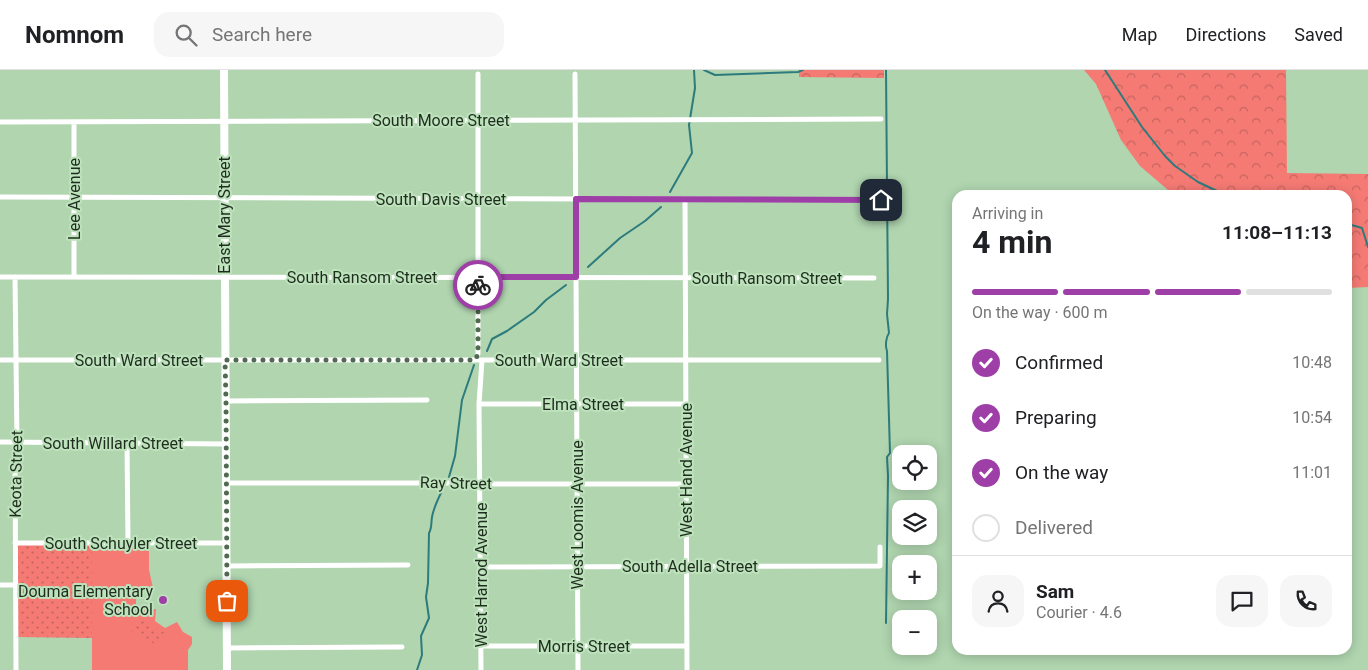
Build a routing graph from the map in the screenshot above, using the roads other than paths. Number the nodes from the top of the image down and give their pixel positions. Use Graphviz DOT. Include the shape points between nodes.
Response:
graph roads {
  1 [pos="224,70"];
  2 [pos="478,74"];
  3 [pos="575,74"];
  4 [pos="881,119"];
  5 [pos="478,120"];
  6 [pos="576,120"];
  7 [pos="224,121"];
  8 [pos="0,122"];
  9 [pos="74,122"];
  10 [pos="0,198"];
  11 [pos="74,198"];
  12 [pos="224,198"];
  13 [pos="478,199"];
  14 [pos="576,199"];
  15 [pos="685,199"];
  16 [pos="881,200"];
  17 [pos="0,277"];
  18 [pos="15,277"];
  19 [pos="74,277"];
  20 [pos="224,277"];
  21 [pos="478,277"];
  22 [pos="576,277"];
  23 [pos="685,278"];
  24 [pos="874,278"];
  25 [pos="0,360"];
  26 [pos="16,360"];
  27 [pos="225,360"];
  28 [pos="475,360"];
  29 [pos="482,360"];
  30 [pos="576,360"];
  31 [pos="685,360"];
  32 [pos="878,360"];
  33 [pos="427,400"];
  34 [pos="226,401"];
  35 [pos="479,404"];
  36 [pos="577,404"];
  37 [pos="686,404"];
  38 [pos="0,442"];
  39 [pos="17,442"];
  40 [pos="126,443"];
  41 [pos="226,444"];
  42 [pos="226,482"];
  43 [pos="480,484"];
  44 [pos="577,484"];
  45 [pos="686,484"];
  46 [pos="227,542"];
  47 [pos="15,543"];
  48 [pos="128,543"];
  49 [pos="880,546"];
  50 [pos="408,565"];
  51 [pos="227,566"];
  52 [pos="686,566"];
  53 [pos="480,567"];
  54 [pos="577,567"];
  55 [pos="0,585"];
  56 [pos="16,585"];
  57 [pos="481,646"];
  58 [pos="578,646"];
  59 [pos="687,646"];
  60 [pos="227,648"];
  61 [pos="402,648"];
  62 [pos="16,670"];
  63 [pos="227,670"];
  64 [pos="481,670"];
  65 [pos="578,670"];
  66 [pos="687,670"];
  1 -- 7 [label="main road, East Mary Street"];
  2 -- 5 [label="street"];
  3 -- 6 [label="street, West Loomis Avenue"];
  4 -- 6 [label="street, South Moore Street"];
  5 -- 6 [label="street, South Moore Street"];
  5 -- 7 [label="street, South Moore Street"];
  5 -- 13 [label="street"];
  6 -- 14 [label="street, West Loomis Avenue"];
  7 -- 9 [label="street, South Moore Street"];
  7 -- 12 [label="main road, East Mary Street"];
  8 -- 9 [label="street, South Moore Street"];
  9 -- 11 [label="street, Lee Avenue"];
  10 -- 11 [label="street, South Davis Street"];
  11 -- 12 [label="street, South Davis Street"];
  11 -- 19 [label="street, Lee Avenue"];
  12 -- 13 [label="street, South Davis Street"];
  12 -- 20 [label="main road, East Mary Street"];
  13 -- 14 [label="street, South Davis Street"];
  13 -- 21 [label="street"];
  14 -- 15 [label="street, South Davis Street"];
  14 -- 22 [label="street, West Loomis Avenue"];
  15 -- 16 [label="street, South Davis Street"];
  15 -- 23 [label="street, West Hand Avenue"];
  17 -- 18 [label="street, South Ransom Street"];
  18 -- 19 [label="street, South Ransom Street"];
  18 -- 26 [label="street, Keota Street"];
  19 -- 20 [label="street, South Ransom Street"];
  20 -- 21 [label="street, South Ransom Street"];
  20 -- 27 [label="main road, East Mary Street"];
  21 -- 22 [label="street, South Ransom Street"];
  21 -- 28 [label="street" via="478,354"];
  22 -- 23 [label="street, South Ransom Street"];
  22 -- 30 [label="street, West Loomis Avenue"];
  23 -- 24 [label="street, South Ransom Street"];
  23 -- 31 [label="street, West Hand Avenue"];
  25 -- 26 [label="street, South Ward Street"];
  26 -- 27 [label="street, South Ward Street"];
  26 -- 39 [label="street, Keota Street"];
  27 -- 28 [label="street, South Ward Street"];
  27 -- 34 [label="main road, East Mary Street"];
  28 -- 29 [label="street, South Ward Street"];
  29 -- 30 [label="street, South Ward Street"];
  29 -- 35 [label="street, West Harrod Avenue"];
  30 -- 31 [label="street, South Ward Street"];
  30 -- 36 [label="street, West Loomis Avenue"];
  31 -- 32 [label="street, South Ward Street"];
  31 -- 37 [label="street, West Hand Avenue"];
  33 -- 34 [label="street"];
  34 -- 41 [label="main road, East Mary Street"];
  35 -- 36 [label="street, Elma Street"];
  35 -- 43 [label="street, West Harrod Avenue"];
  36 -- 37 [label="street, Elma Street"];
  36 -- 44 [label="street, West Loomis Avenue"];
  37 -- 45 [label="street, West Hand Avenue"];
  38 -- 39 [label="street, South Willard Street"];
  39 -- 40 [label="street, South Willard Street"];
  39 -- 47 [label="street, Keota Street"];
  40 -- 41 [label="street, South Willard Street"];
  40 -- 48 [label="street"];
  41 -- 42 [label="main road, East Mary Street"];
  42 -- 43 [label="street, Ray Street"];
  42 -- 46 [label="main road, East Mary Street"];
  43 -- 44 [label="street, Ray Street"];
  43 -- 53 [label="street, West Harrod Avenue"];
  44 -- 45 [label="street, Ray Street"];
  44 -- 54 [label="street, West Loomis Avenue"];
  45 -- 52 [label="street, West Hand Avenue"];
  46 -- 48 [label="street, South Schuyler Street"];
  46 -- 51 [label="main road, East Mary Street"];
  47 -- 48 [label="street, South Schuyler Street"];
  47 -- 56 [label="street, Keota Street"];
  49 -- 52 [label="street, South Adella Street" via="880,566"];
  50 -- 51 [label="street"];
  51 -- 60 [label="main road, East Mary Street"];
  52 -- 54 [label="street, South Adella Street"];
  52 -- 59 [label="street, West Hand Avenue"];
  53 -- 54 [label="street, South Adella Street"];
  53 -- 57 [label="street, West Harrod Avenue"];
  54 -- 58 [label="street, West Loomis Avenue"];
  55 -- 56 [label="street"];
  56 -- 62 [label="street, Keota Street"];
  57 -- 58 [label="street, Morris Street"];
  57 -- 64 [label="street, West Harrod Avenue"];
  58 -- 59 [label="street, Morris Street"];
  58 -- 65 [label="street, West Loomis Avenue"];
  59 -- 66 [label="street, West Hand Avenue"];
  60 -- 61 [label="street"];
  60 -- 63 [label="main road, East Mary Street"];
}
